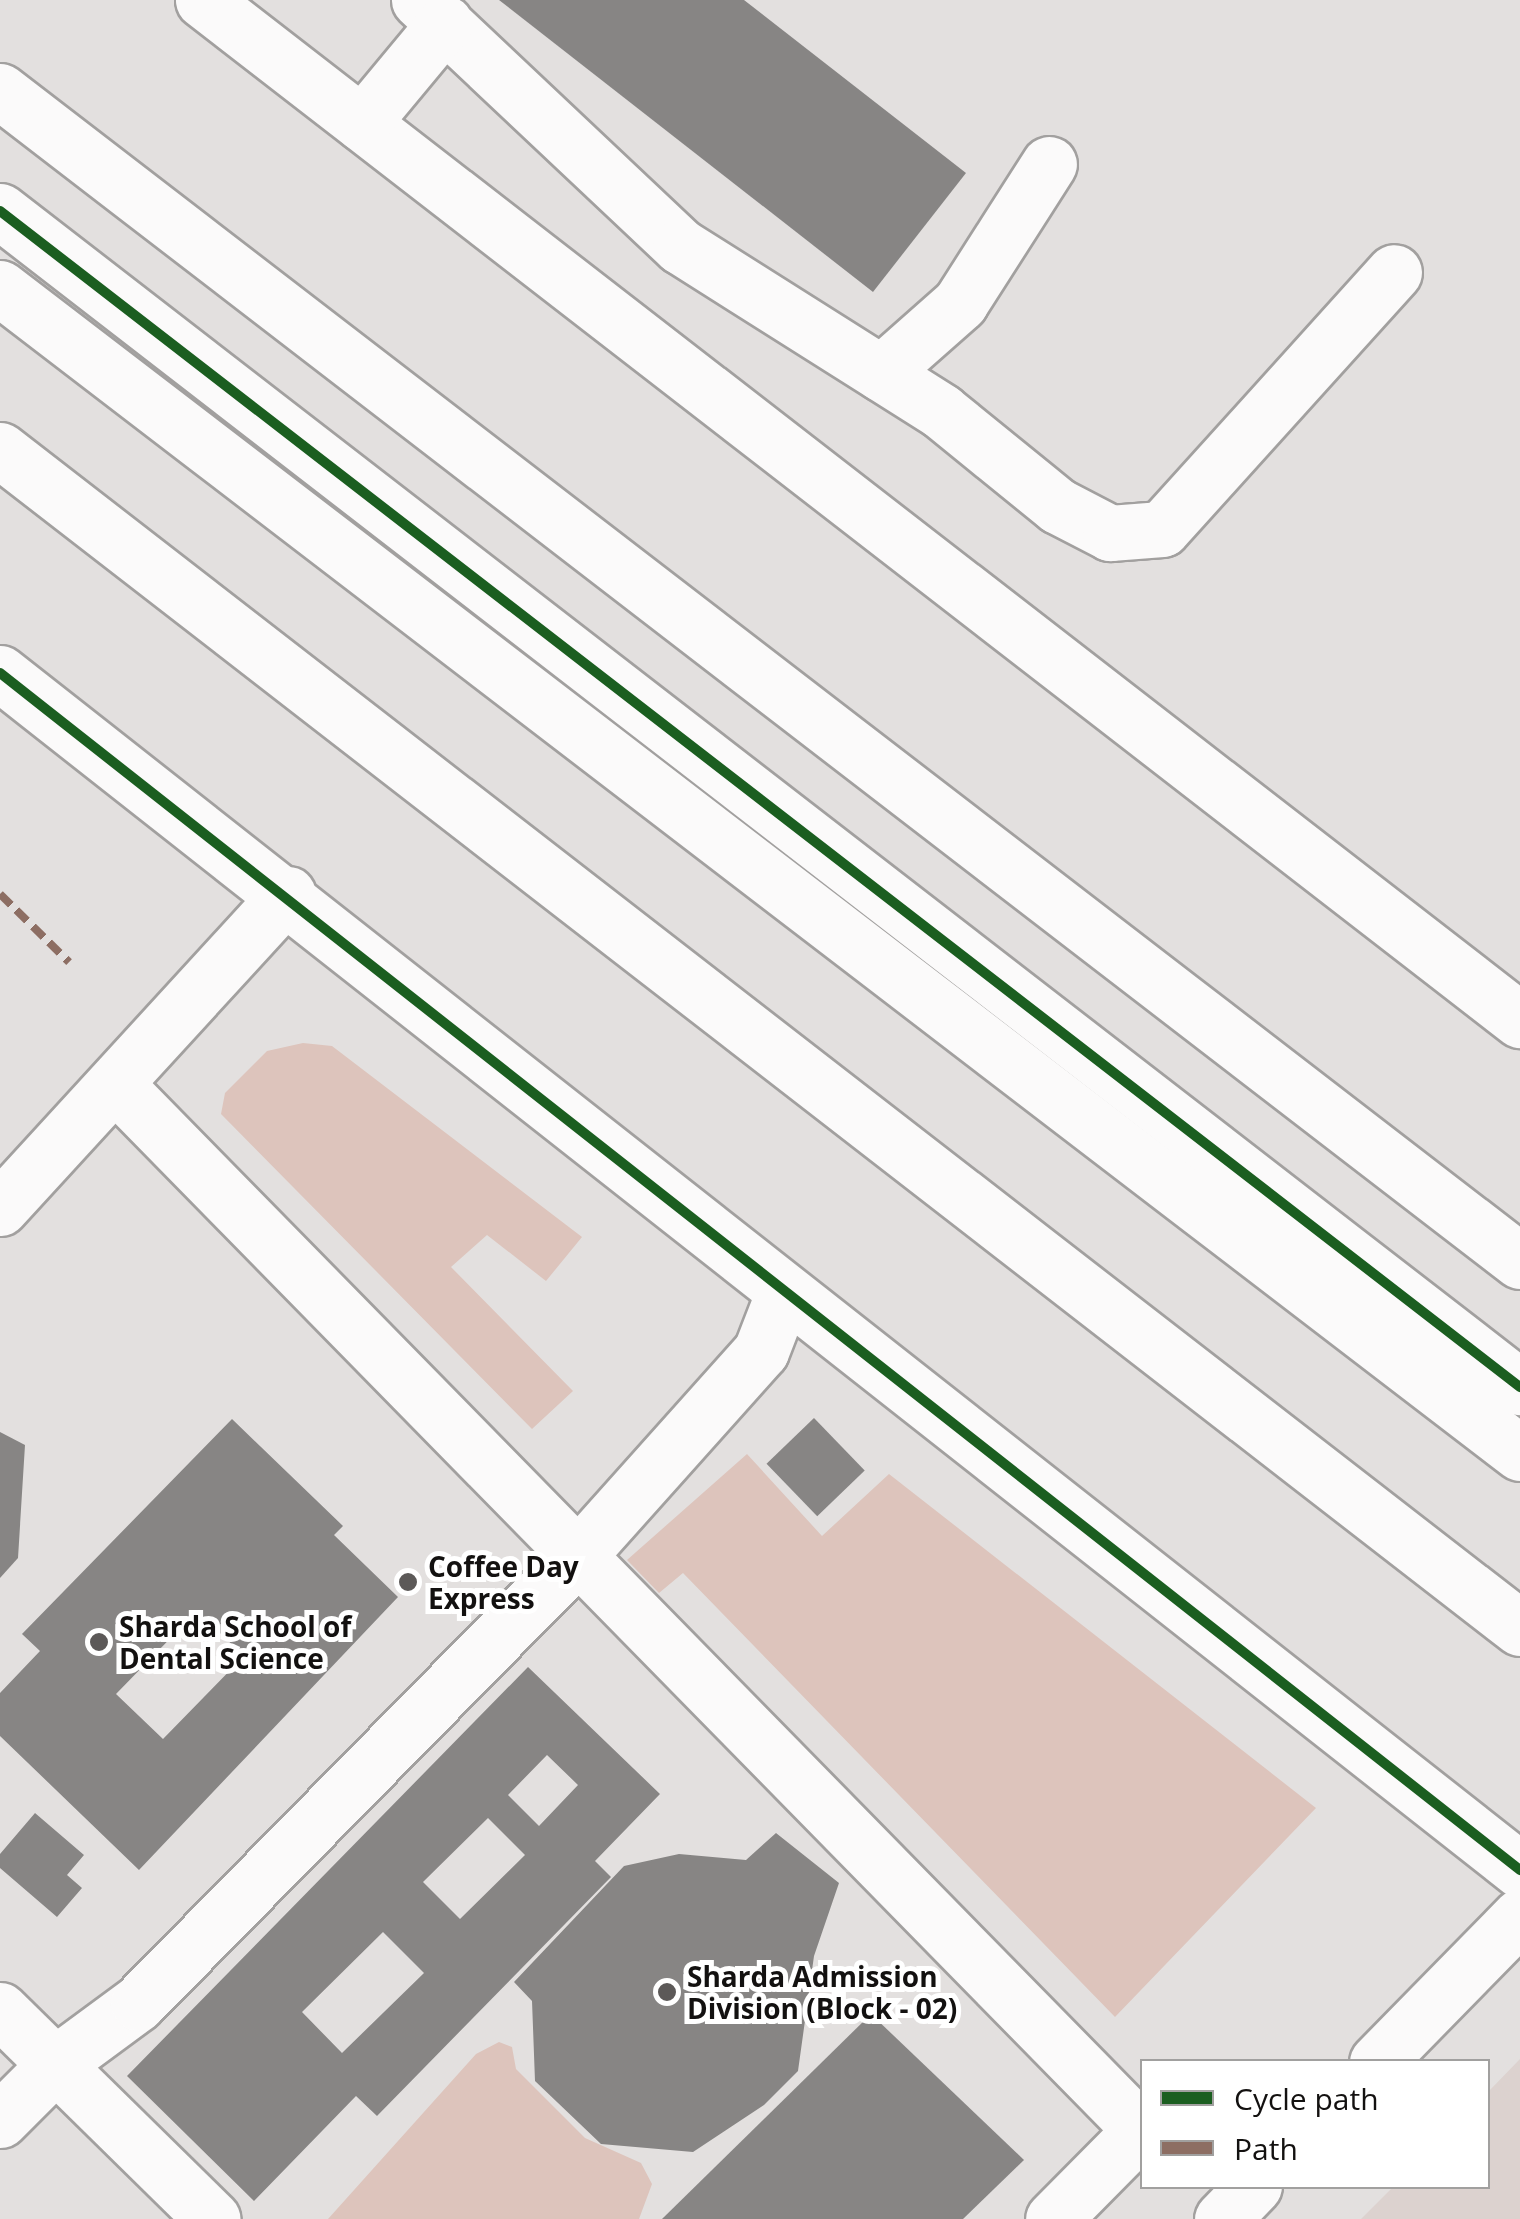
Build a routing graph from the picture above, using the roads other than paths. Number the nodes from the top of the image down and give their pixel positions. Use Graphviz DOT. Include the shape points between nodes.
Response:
graph roads {
  1 [pos="203,0"];
  2 [pos="432,12"];
  3 [pos="0,92"];
  4 [pos="362,123"];
  5 [pos="1049,164"];
  6 [pos="0,211"];
  7 [pos="1394,272"];
  8 [pos="0,288"];
  9 [pos="881,373"];
  10 [pos="0,450"];
  11 [pos="0,673"];
  12 [pos="288,894"];
  13 [pos="1520,1020"];
  14 [pos="116,1085"];
  15 [pos="2,1202"];
  16 [pos="1520,1261"];
  17 [pos="783,1294"];
  18 [pos="1520,1386"];
  19 [pos="1520,1453"];
  20 [pos="561,1546"];
  21 [pos="1520,1628"];
  22 [pos="1520,1870"];
  23 [pos="1520,1916"];
  24 [pos="0,2010"];
  25 [pos="1380,2059"];
  26 [pos="58,2062"];
  27 [pos="0,2120"];
  28 [pos="1251,2189"];
  29 [pos="214,2219"];
  30 [pos="1053,2219"];
  31 [pos="1222,2219"];
  1 -- 4 [label="street"];
  2 -- 4 [label="street"];
  2 -- 9 [label="street" via="680,246"];
  3 -- 16 [label="street"];
  4 -- 13 [label="street"];
  5 -- 9 [label="street" via="960,303"];
  6 -- 18 [label="street"];
  7 -- 9 [label="street" via="1162,530 1110,532 1058,506 942,411"];
  8 -- 19 [label="street"];
  10 -- 21 [label="street"];
  11 -- 12 [label="street"];
  12 -- 14 [label="street"];
  12 -- 17 [label="street"];
  14 -- 15 [label="street"];
  14 -- 20 [label="street"];
  17 -- 20 [label="street" via="722,1337"];
  17 -- 22 [label="street"];
  20 -- 26 [label="street" via="116,1981"];
  20 -- 30 [label="street" via="1140,2130"];
  23 -- 25 [label="street"];
  24 -- 26 [label="street"];
  26 -- 27 [label="street"];
  26 -- 29 [label="street"];
  28 -- 31 [label="street"];
}
